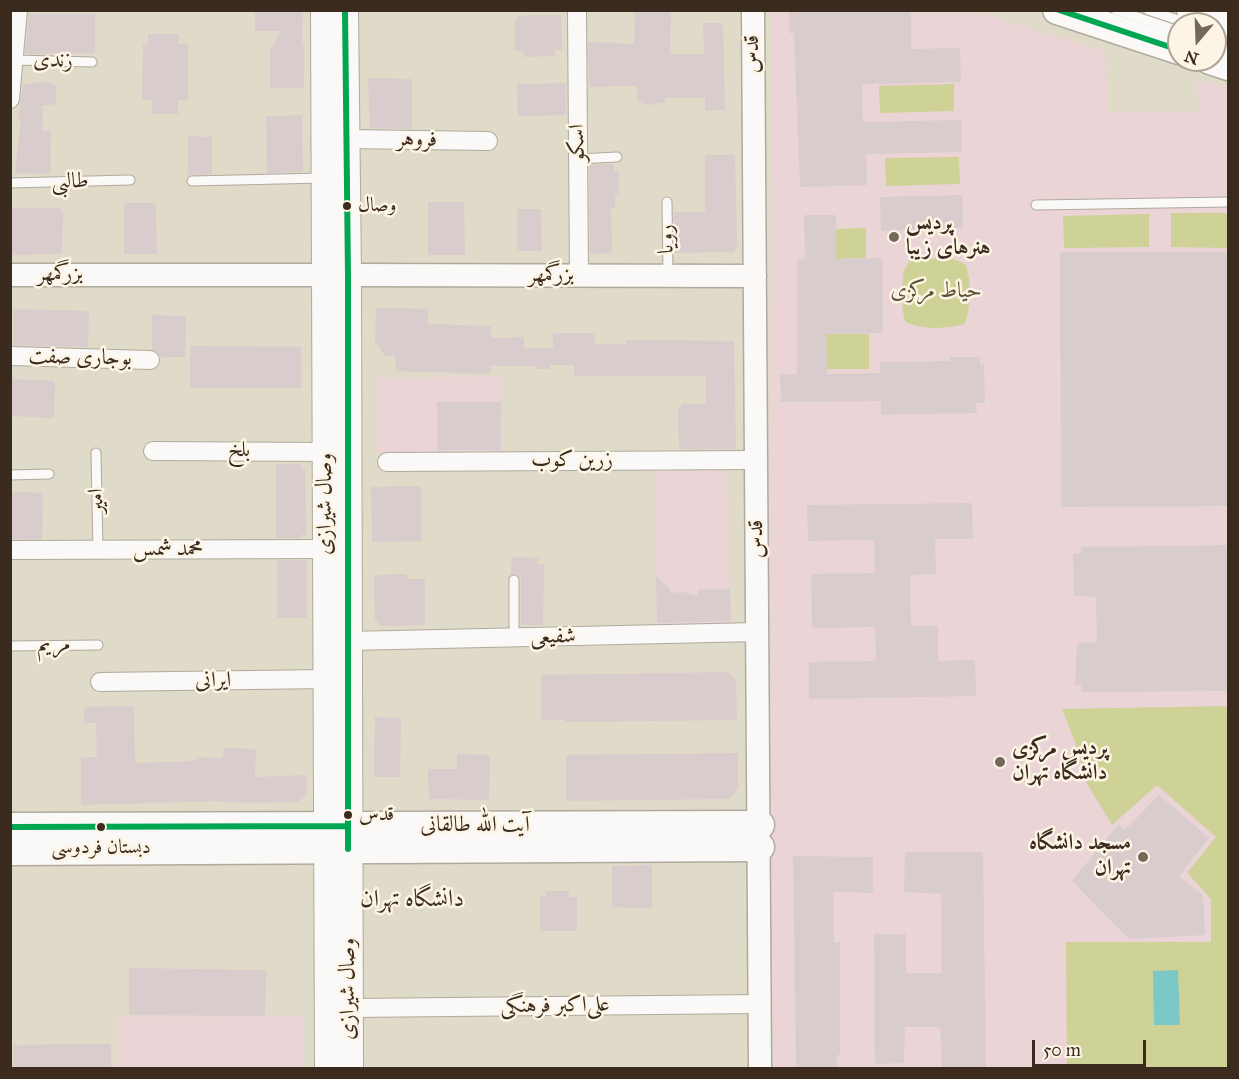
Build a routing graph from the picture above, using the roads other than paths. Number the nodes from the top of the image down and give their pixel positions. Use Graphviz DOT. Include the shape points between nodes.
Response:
graph roads {
  1 [pos="18,10"];
  2 [pos="324,10"];
  3 [pos="345,10"];
  4 [pos="577,10"];
  5 [pos="753,10"];
  6 [pos="1057,10"];
  7 [pos="1116,10"];
  8 [pos="1148,10"];
  9 [pos="1167,20"];
  10 [pos="1167,24"];
  11 [pos="1167,26"];
  12 [pos="92,62"];
  13 [pos="12,68"];
  14 [pos="10,99"];
  15 [pos="346,139"];
  16 [pos="488,141"];
  17 [pos="617,157"];
  18 [pos="578,159"];
  19 [pos="325,178"];
  20 [pos="130,180"];
  21 [pos="192,181"];
  22 [pos="10,183"];
  23 [pos="667,202"];
  24 [pos="1228,202"];
  25 [pos="1036,205"];
  26 [pos="10,274"];
  27 [pos="336,275"];
  28 [pos="579,276"];
  29 [pos="668,276"];
  30 [pos="755,276"];
  31 [pos="10,356"];
  32 [pos="150,360"];
  33 [pos="153,451"];
  34 [pos="326,452"];
  35 [pos="96,453"];
  36 [pos="756,460"];
  37 [pos="387,462"];
  38 [pos="49,474"];
  39 [pos="10,475"];
  40 [pos="326,549"];
  41 [pos="10,550"];
  42 [pos="98,550"];
  43 [pos="514,580"];
  44 [pos="758,632"];
  45 [pos="514,637"];
  46 [pos="337,641"];
  47 [pos="98,645"];
  48 [pos="10,646"];
  49 [pos="327,679"];
  50 [pos="100,682"];
  51 [pos="10,827"];
  52 [pos="760,836"];
  53 [pos="338,837"];
  54 [pos="10,851"];
  55 [pos="760,1004"];
  56 [pos="338,1008"];
  57 [pos="328,1068"];
  58 [pos="350,1068"];
  59 [pos="760,1068"];
  1 -- 13 [label="street"];
  2 -- 19 [label="main road, وصال شیرازی"];
  3 -- 15 [label="main road, وصال شیرازی"];
  4 -- 18 [label="street, اسکو"];
  5 -- 30 [label="street, قدس"];
  6 -- 11 [label="main road"];
  7 -- 10 [label="lane"];
  8 -- 9 [label="lane"];
  12 -- 13 [label="lane, زندی"];
  13 -- 14 [label="street"];
  15 -- 16 [label="street, فروهر"];
  15 -- 27 [label="main road, وصال شیرازی"];
  17 -- 18 [label="lane"];
  18 -- 28 [label="street, اسکو"];
  19 -- 21 [label="lane"];
  19 -- 27 [label="main road, وصال شیرازی"];
  20 -- 22 [label="lane, طالبی"];
  23 -- 29 [label="lane, رویا"];
  24 -- 25 [label="lane"];
  26 -- 27 [label="street, بزرگمهر"];
  27 -- 28 [label="street, بزرگمهر"];
  27 -- 34 [label="main road, وصال شیرازی"];
  27 -- 46 [label="main road, وصال شیرازی"];
  28 -- 29 [label="street, بزرگمهر"];
  29 -- 30 [label="street, بزرگمهر"];
  30 -- 36 [label="street, قدس"];
  31 -- 32 [label="street, بوجاری صفت"];
  33 -- 34 [label="street, بلخ"];
  34 -- 40 [label="main road, وصال شیرازی"];
  35 -- 42 [label="lane, امیر"];
  36 -- 37 [label="street, زرین کوب"];
  36 -- 44 [label="street, قدس"];
  38 -- 39 [label="lane"];
  40 -- 42 [label="street, محمد شمس"];
  40 -- 46 [label="main road, وصال شیرازی"];
  41 -- 42 [label="street, محمد شمس"];
  43 -- 45 [label="lane"];
  44 -- 45 [label="street, شفیعی"];
  44 -- 52 [label="street, قدس"];
  45 -- 46 [label="street, شفیعی"];
  46 -- 49 [label="main road, وصال شیرازی"];
  46 -- 53 [label="main road, وصال شیرازی"];
  47 -- 48 [label="lane, مریم"];
  49 -- 50 [label="street, ایرانی"];
  49 -- 53 [label="main road, وصال شیرازی"];
  51 -- 53 [label="main road, آیت الله طالقانی"];
  52 -- 53 [label="main road, آیت الله طالقانی"];
  52 -- 55 [label="street, قدس"];
  53 -- 54 [label="main road, آیت الله طالقانی"];
  53 -- 56 [label="main road, وصال شیرازی"];
  55 -- 56 [label="street, علی‌اکبر فرهنگی"];
  55 -- 59 [label="street, قدس"];
  56 -- 57 [label="main road, وصال شیرازی"];
  56 -- 58 [label="main road, وصال شیرازی"];
}
